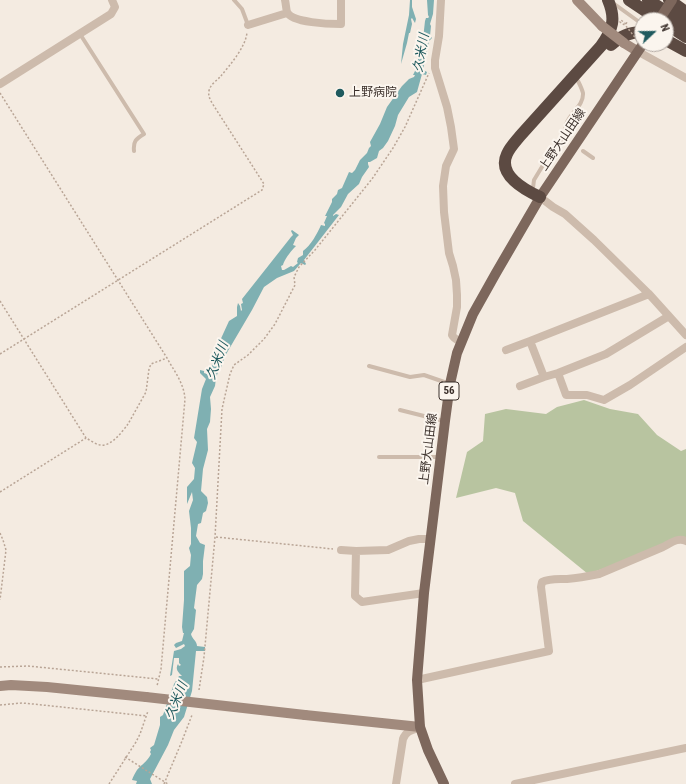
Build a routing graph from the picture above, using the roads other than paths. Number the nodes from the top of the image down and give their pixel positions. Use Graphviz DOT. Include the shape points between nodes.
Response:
graph roads {
  1 [pos="112,0"];
  2 [pos="234,0"];
  3 [pos="285,0"];
  4 [pos="341,0"];
  5 [pos="441,0"];
  6 [pos="577,0"];
  7 [pos="609,0"];
  8 [pos="629,0"];
  9 [pos="648,0"];
  10 [pos="669,0"];
  11 [pos="672,0"];
  12 [pos="647,12"];
  13 [pos="664,12"];
  14 [pos="686,12"];
  15 [pos="287,13"];
  16 [pos="634,18"];
  17 [pos="686,24"];
  18 [pos="248,25"];
  19 [pos="674,29"];
  20 [pos="80,33"];
  21 [pos="634,36"];
  22 [pos="686,37"];
  23 [pos="634,42"];
  24 [pos="674,44"];
  25 [pos="634,51"];
  26 [pos="686,51"];
  27 [pos="653,52"];
  28 [pos="686,78"];
  29 [pos="578,81"];
  30 [pos="0,84"];
  31 [pos="134,151"];
  32 [pos="583,151"];
  33 [pos="593,158"];
  34 [pos="539,193"];
  35 [pos="649,294"];
  36 [pos="669,316"];
  37 [pos="686,335"];
  38 [pos="530,341"];
  39 [pos="461,342"];
  40 [pos="686,348"];
  41 [pos="506,350"];
  42 [pos="369,366"];
  43 [pos="558,373"];
  44 [pos="544,377"];
  45 [pos="450,384"];
  46 [pos="520,386"];
  47 [pos="400,410"];
  48 [pos="445,421"];
  49 [pos="379,457"];
  50 [pos="441,457"];
  51 [pos="431,539"];
  52 [pos="686,541"];
  53 [pos="341,550"];
  54 [pos="356,551"];
  55 [pos="424,593"];
  56 [pos="417,680"];
  57 [pos="0,686"];
  58 [pos="420,727"];
  59 [pos="686,748"];
  60 [pos="396,784"];
  61 [pos="444,784"];
  62 [pos="515,784"];
  1 -- 20 [label="street" via="115,7 111,14"];
  2 -- 18 [label="lane" via="242,9"];
  3 -- 15 [label="street"];
  4 -- 15 [label="street" via="341,24 292,18"];
  5 -- 39 [label="street" via="440,36 435,68 447,107 454,149 446,166 443,186 449,253 457,295 452,335"];
  6 -- 23 [label="street, bridge" via="602,26 624,43"];
  7 -- 16 [label="lane"];
  7 -- 34 [label="highway" via="613,22 607,37 507,154 505,163 508,174 525,190"];
  8 -- 12 [label="highway"];
  9 -- 17 [label="highway"];
  10 -- 14 [label="highway"];
  11 -- 13 [label="main road, bridge"];
  15 -- 18 [label="street"];
  19 -- 22 [label="highway"];
  20 -- 30 [label="street"];
  20 -- 31 [label="lane" via="144,134 133,144"];
  21 -- 29 [label="highway" via="631,33 614,42"];
  24 -- 26 [label="highway"];
  25 -- 34 [label="main road, 上野大山田線 / 56"];
  27 -- 28 [label="street"];
  29 -- 34 [label="lane" via="583,94 582,100 566,124 567,139 554,147 534,180"];
  29 -- 34 [label="highway" via="515,155 514,164 518,173"];
  32 -- 33 [label="lane"];
  34 -- 35 [label="street" via="588,235"];
  34 -- 39 [label="main road, 上野大山田線 / 56" via="473,314"];
  35 -- 36 [label="street"];
  35 -- 38 [label="street"];
  36 -- 37 [label="street"];
  36 -- 43 [label="street" via="606,354"];
  38 -- 41 [label="street"];
  38 -- 44 [label="street"];
  39 -- 45 [label="main road, 上野大山田線 / 56"];
  40 -- 43 [label="street" via="604,400 587,395 566,395"];
  42 -- 45 [label="lane" via="410,377 424,375"];
  43 -- 44 [label="street"];
  44 -- 46 [label="street"];
  45 -- 48 [label="main road, 上野大山田線 / 56"];
  47 -- 48 [label="lane"];
  48 -- 50 [label="main road, 上野大山田線 / 56"];
  49 -- 50 [label="lane"];
  50 -- 51 [label="main road, 上野大山田線 / 56"];
  51 -- 54 [label="street" via="409,541 388,550"];
  51 -- 55 [label="main road, 上野大山田線 / 56"];
  52 -- 56 [label="street" via="680,539 599,574 542,582 549,651"];
  53 -- 54 [label="street"];
  54 -- 55 [label="street" via="355,596 362,602"];
  55 -- 56 [label="main road, 上野大山田線 / 56"];
  56 -- 58 [label="main road, 上野大山田線 / 56"];
  57 -- 58 [label="street, bridge" via="42,686"];
  58 -- 60 [label="street" via="404,734"];
  58 -- 61 [label="main road, 上野大山田線 / 56"];
  59 -- 62 [label="street"];
}
